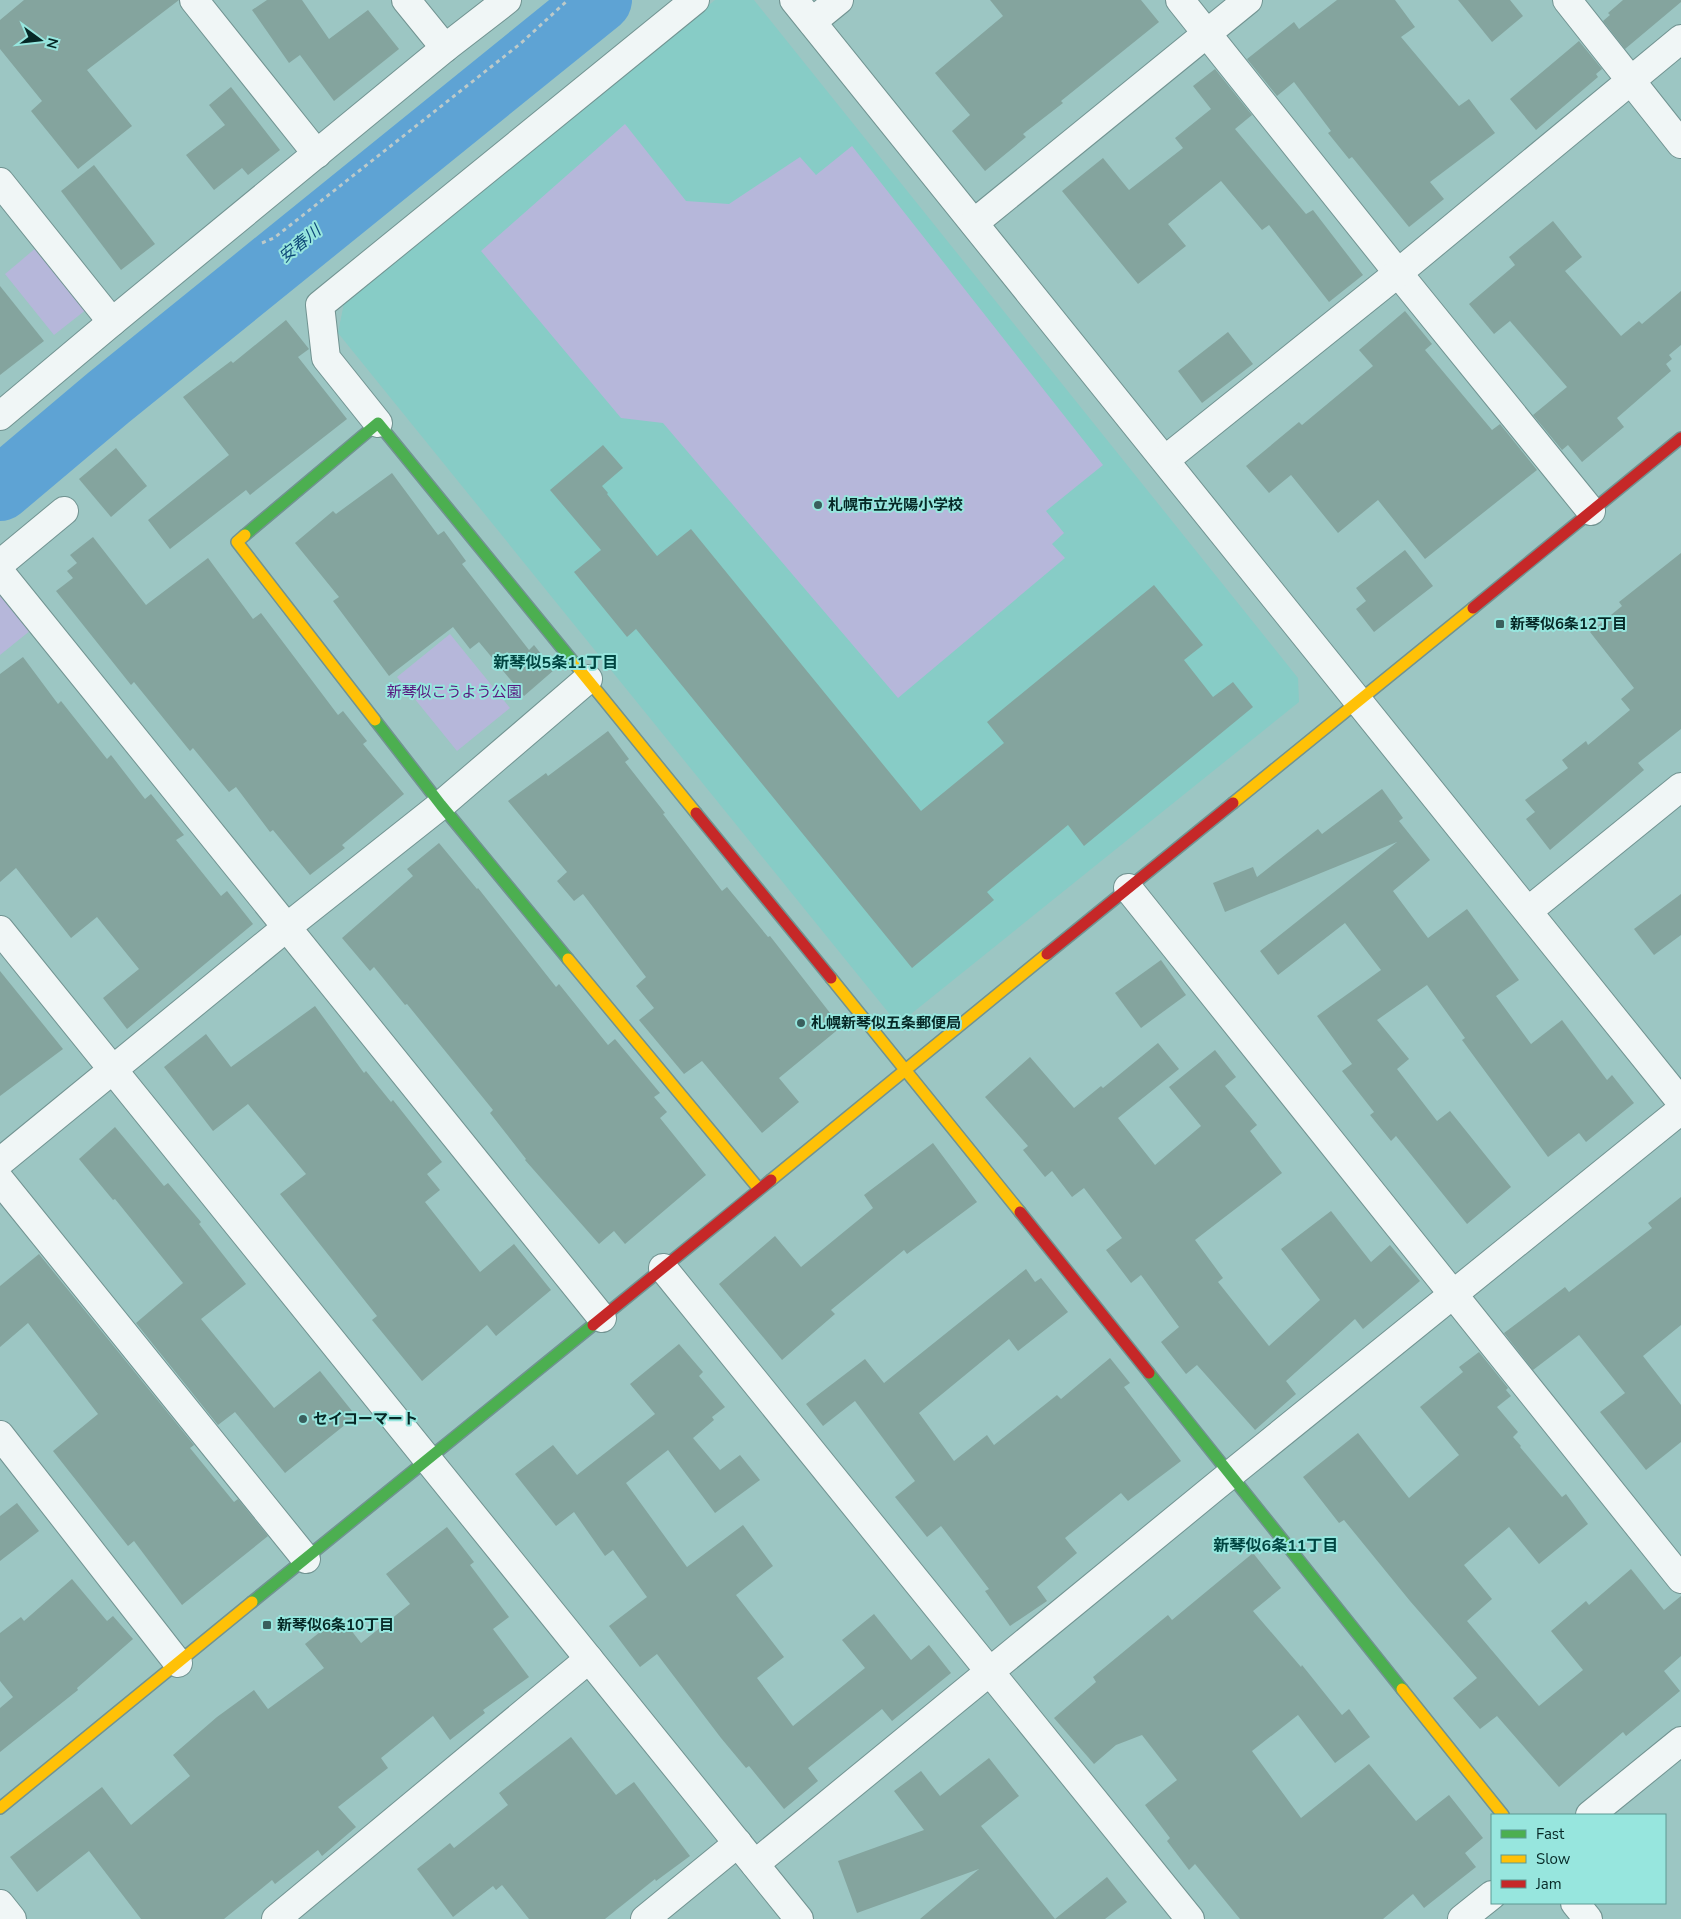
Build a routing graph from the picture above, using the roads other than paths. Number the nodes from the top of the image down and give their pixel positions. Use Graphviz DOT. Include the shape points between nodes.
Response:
graph roads {
  1 [pos="194,0"];
  2 [pos="406,0"];
  3 [pos="507,0"];
  4 [pos="695,0"];
  5 [pos="794,0"];
  6 [pos="839,0"];
  7 [pos="1180,0"];
  8 [pos="1248,0"];
  9 [pos="1566,0"];
  10 [pos="812,22"];
  11 [pos="1206,34"];
  12 [pos="1681,39"];
  13 [pos="445,48"];
  14 [pos="1630,80"];
  15 [pos="1681,144"];
  16 [pos="317,154"];
  17 [pos="0,182"];
  18 [pos="974,223"];
  19 [pos="1398,274"];
  20 [pos="112,322"];
  21 [pos="0,416"];
  22 [pos="378,423"];
  23 [pos="1681,438"];
  24 [pos="1165,460"];
  25 [pos="64,511"];
  26 [pos="1591,511"];
  27 [pos="0,564"];
  28 [pos="0,572"];
  29 [pos="588,679"];
  30 [pos="1359,701"];
  31 [pos="1681,787"];
  32 [pos="441,805"];
  33 [pos="1128,888"];
  34 [pos="1528,911"];
  35 [pos="287,927"];
  36 [pos="0,930"];
  37 [pos="113,1070"];
  38 [pos="906,1070"];
  39 [pos="1681,1102"];
  40 [pos="1681,1110"];
  41 [pos="0,1162"];
  42 [pos="0,1180"];
  43 [pos="759,1190"];
  44 [pos="663,1268"];
  45 [pos="1453,1294"];
  46 [pos="602,1318"];
  47 [pos="0,1435"];
  48 [pos="428,1459"];
  49 [pos="9,1466"];
  50 [pos="1229,1475"];
  51 [pos="306,1559"];
  52 [pos="1681,1579"];
  53 [pos="589,1658"];
  54 [pos="178,1663"];
  55 [pos="990,1672"];
  56 [pos="1681,1741"];
  57 [pos="0,1808"];
  58 [pos="1502,1814"];
  59 [pos="1591,1814"];
  60 [pos="738,1843"];
  61 [pos="755,1864"];
  62 [pos="1491,1896"];
  63 [pos="0,1904"];
  64 [pos="1575,1904"];
  65 [pos="12,1919"];
  66 [pos="276,1919"];
  67 [pos="645,1919"];
  68 [pos="799,1919"];
  69 [pos="1190,1919"];
  70 [pos="1462,1919"];
  71 [pos="1588,1919"];
  1 -- 16 [label="street"];
  2 -- 13 [label="street"];
  3 -- 13 [label="street"];
  4 -- 22 [label="street" via="320,305 326,358"];
  5 -- 10 [label="street"];
  6 -- 10 [label="street"];
  7 -- 11 [label="street"];
  8 -- 11 [label="street"];
  9 -- 14 [label="street"];
  10 -- 18 [label="street"];
  11 -- 18 [label="street"];
  11 -- 19 [label="street"];
  12 -- 14 [label="street"];
  13 -- 16 [label="street"];
  14 -- 15 [label="street"];
  14 -- 19 [label="street"];
  16 -- 20 [label="street"];
  17 -- 20 [label="street"];
  18 -- 24 [label="street"];
  19 -- 24 [label="street"];
  19 -- 26 [label="street"];
  20 -- 21 [label="street"];
  22 -- 29 [label="street"];
  22 -- 32 [label="street" via="237,542"];
  23 -- 26 [label="street"];
  24 -- 30 [label="street"];
  25 -- 27 [label="street"];
  26 -- 30 [label="street"];
  28 -- 35 [label="street"];
  29 -- 32 [label="street"];
  29 -- 38 [label="street"];
  30 -- 33 [label="street"];
  30 -- 34 [label="street"];
  31 -- 34 [label="street"];
  32 -- 35 [label="street"];
  32 -- 43 [label="street"];
  33 -- 38 [label="street"];
  33 -- 45 [label="street"];
  34 -- 39 [label="street"];
  35 -- 37 [label="street"];
  35 -- 46 [label="street"];
  36 -- 37 [label="street"];
  37 -- 41 [label="street"];
  37 -- 48 [label="street"];
  38 -- 43 [label="street"];
  38 -- 50 [label="street"];
  40 -- 45 [label="street"];
  42 -- 51 [label="street"];
  43 -- 44 [label="street"];
  44 -- 46 [label="street"];
  44 -- 55 [label="street"];
  45 -- 50 [label="street"];
  45 -- 52 [label="street"];
  46 -- 48 [label="street"];
  47 -- 49 [label="street"];
  48 -- 51 [label="street"];
  48 -- 53 [label="street"];
  49 -- 54 [label="street"];
  50 -- 55 [label="street"];
  50 -- 58 [label="street"];
  51 -- 54 [label="street"];
  53 -- 60 [label="street"];
  53 -- 66 [label="street"];
  54 -- 57 [label="street"];
  55 -- 61 [label="street"];
  55 -- 69 [label="street"];
  56 -- 59 [label="street"];
  60 -- 61 [label="street"];
  60 -- 67 [label="street"];
  61 -- 68 [label="street"];
  62 -- 70 [label="street"];
  63 -- 65 [label="street"];
  64 -- 71 [label="street"];
}
